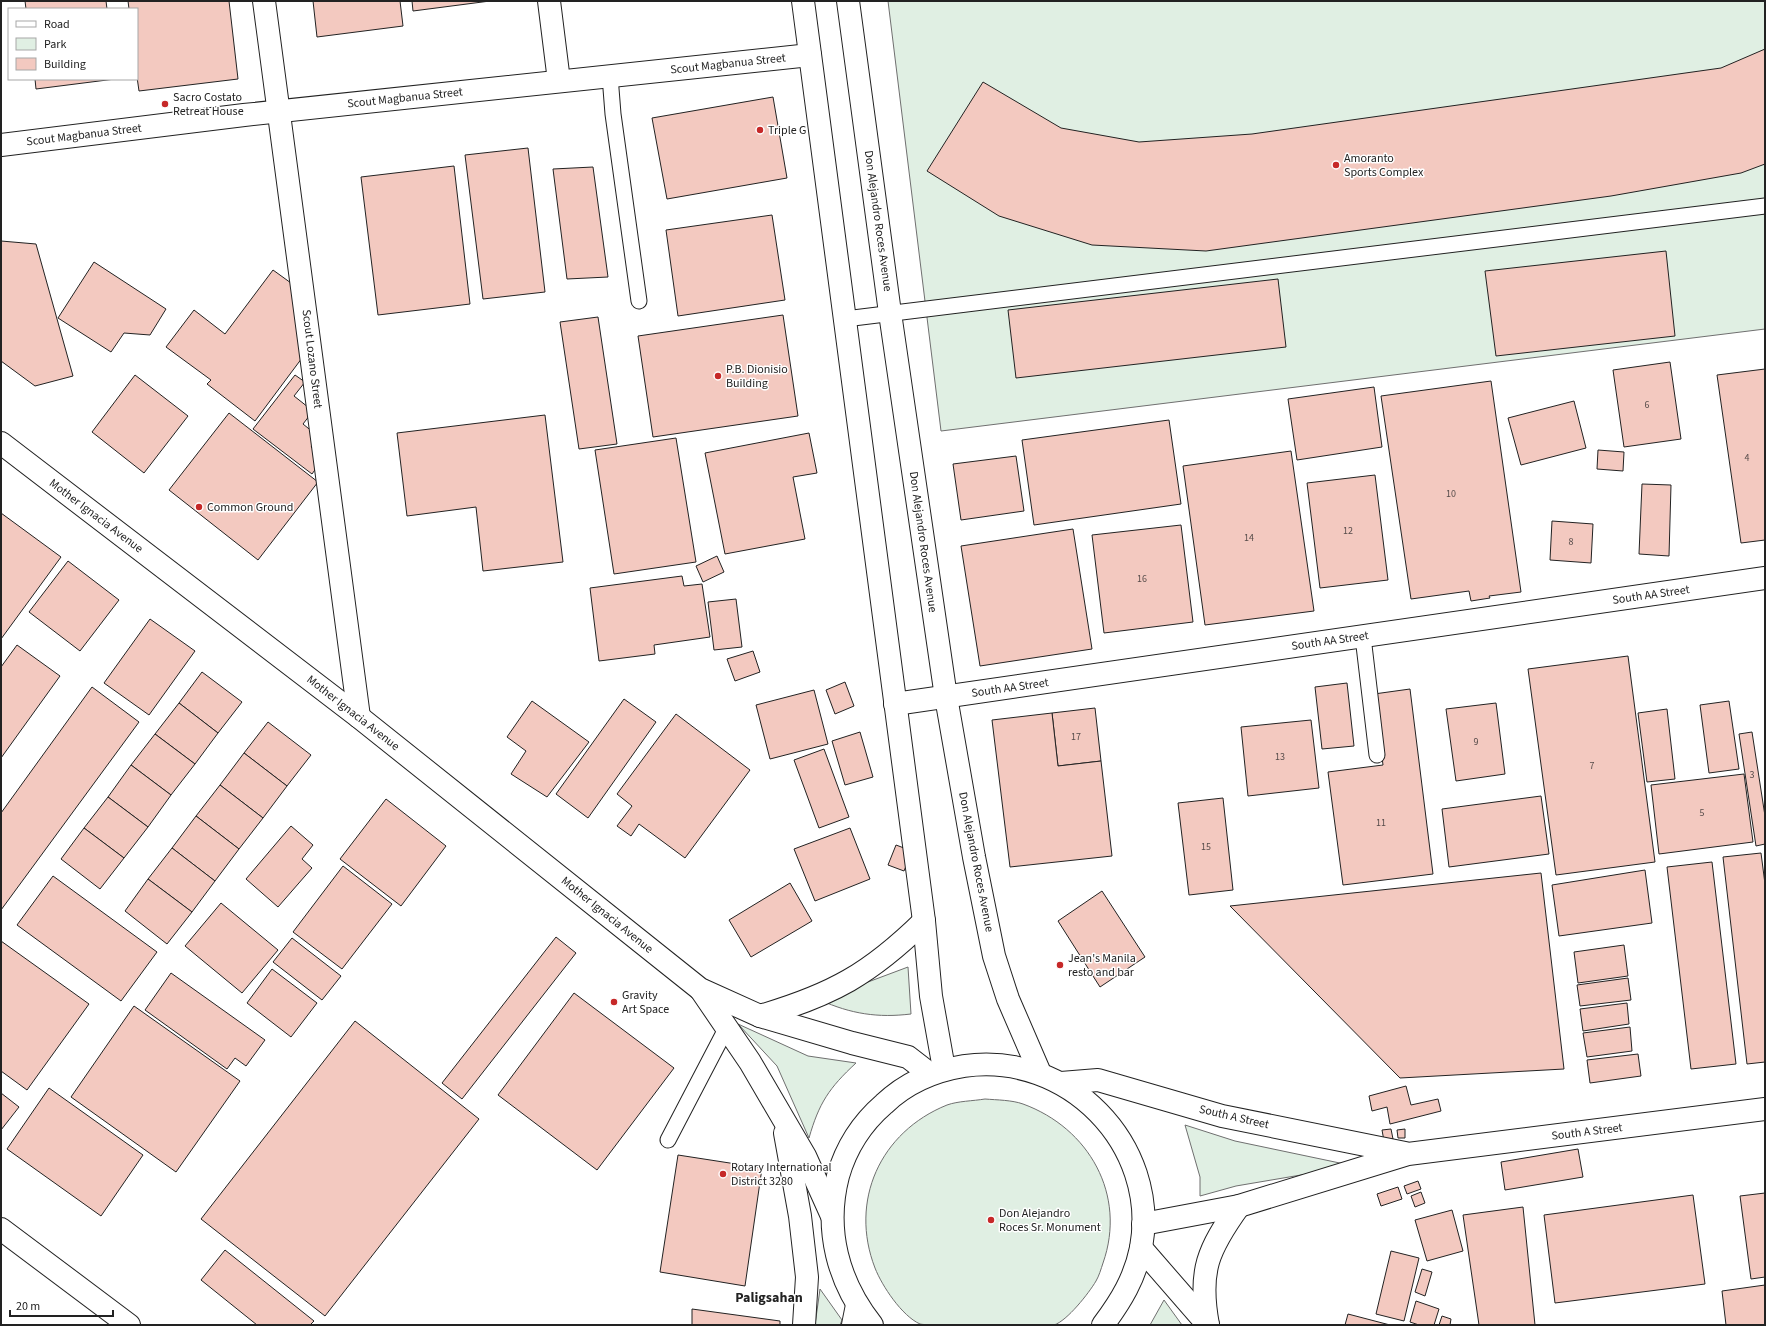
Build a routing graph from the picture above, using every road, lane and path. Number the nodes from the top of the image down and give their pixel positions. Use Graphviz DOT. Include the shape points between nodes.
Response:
graph roads {
  1 [pos="264,1"];
  2 [pos="549,1"];
  3 [pos="803,1"];
  4 [pos="848,1"];
  5 [pos="810,54"];
  6 [pos="610,76"];
  7 [pos="559,81"];
  8 [pos="279,112"];
  9 [pos="1,145"];
  10 [pos="1765,206"];
  11 [pos="640,301"];
  12 [pos="890,313"];
  13 [pos="845,319"];
  14 [pos="1,443"];
  15 [pos="1765,578"];
  16 [pos="1363,637"];
  17 [pos="946,697"];
  18 [pos="895,704"];
  19 [pos="359,717"];
  20 [pos="1377,755"];
  21 [pos="924,921"];
  22 [pos="700,989"];
  23 [pos="760,1016"];
  24 [pos="727,1027"];
  25 [pos="937,1071"];
  26 [pos="1040,1073"];
  27 [pos="1061,1083"];
  28 [pos="1765,1109"];
  29 [pos="783,1120"];
  30 [pos="668,1140"];
  31 [pos="1408,1154"];
  32 [pos="1239,1206"];
  33 [pos="832,1216"];
  34 [pos="1143,1224"];
  35 [pos="1,1229"];
  36 [pos="1141,1248"];
  37 [pos="855,1315"];
  38 [pos="129,1325"];
  39 [pos="804,1325"];
  40 [pos="872,1325"];
  41 [pos="1103,1325"];
  42 [pos="1208,1325"];
  1 -- 8 [label="street, Scout Lozano Street"];
  2 -- 7 [label="street"];
  3 -- 5 [label="street"];
  4 -- 12 [label="street, Don Alejandro Roces Avenue"];
  5 -- 6 [label="street, Scout Magbanua Street"];
  5 -- 13 [label="street"];
  6 -- 7 [label="street, Scout Magbanua Street"];
  6 -- 11 [label="lane" via="613,114"];
  7 -- 8 [label="street, Scout Magbanua Street"];
  8 -- 9 [label="street, Scout Magbanua Street"];
  8 -- 19 [label="street, Scout Lozano Street"];
  10 -- 12 [label="lane"];
  12 -- 13 [label="lane"];
  12 -- 17 [label="street, Don Alejandro Roces Avenue"];
  13 -- 18 [label="street"];
  14 -- 19 [label="street, Mother Ignacia Avenue"];
  15 -- 16 [label="street, South AA Street"];
  16 -- 17 [label="street, South AA Street"];
  16 -- 20 [label="lane"];
  17 -- 18 [label="street, South AA Street"];
  17 -- 26 [label="street, Don Alejandro Roces Avenue" via="994,956 1008,1000"];
  18 -- 21 [label="street"];
  19 -- 22 [label="street, Mother Ignacia Avenue"];
  21 -- 23 [label="street" via="897,948 833,991"];
  21 -- 25 [label="street"];
  22 -- 23 [label="street, Mother Ignacia Avenue"];
  22 -- 24 [label="street, Mother Ignacia Avenue"];
  23 -- 25 [label="street, Mother Ignacia Avenue" via="908,1057"];
  24 -- 29 [label="street, Mother Ignacia Avenue"];
  24 -- 30 [label="lane"];
  25 -- 26 [label="street" via="975,1064 997,1064"];
  25 -- 33 [label="street" via="893,1096 861,1129 840,1170"];
  26 -- 27 [label="street"];
  27 -- 31 [label="street, South A Street" via="1098,1080 1222,1116"];
  27 -- 34 [label="street" via="1100,1113 1116,1132 1128,1153 1136,1176"];
  28 -- 31 [label="street, South A Street"];
  29 -- 33 [label="street, Mother Ignacia Avenue" via="805,1156"];
  29 -- 39 [label="street" via="800,1216 807,1277"];
  31 -- 32 [label="street, South A Street"];
  32 -- 34 [label="street, South A Street"];
  32 -- 42 [label="street" via="1210,1253 1204,1277 1204,1302"];
  33 -- 37 [label="street" via="834,1247"];
  34 -- 36 [label="street"];
  35 -- 38 [label="street"];
  36 -- 41 [label="street" via="1133,1277 1120,1303"];
  36 -- 42 [label="street"];
  37 -- 40 [label="street"];
}
